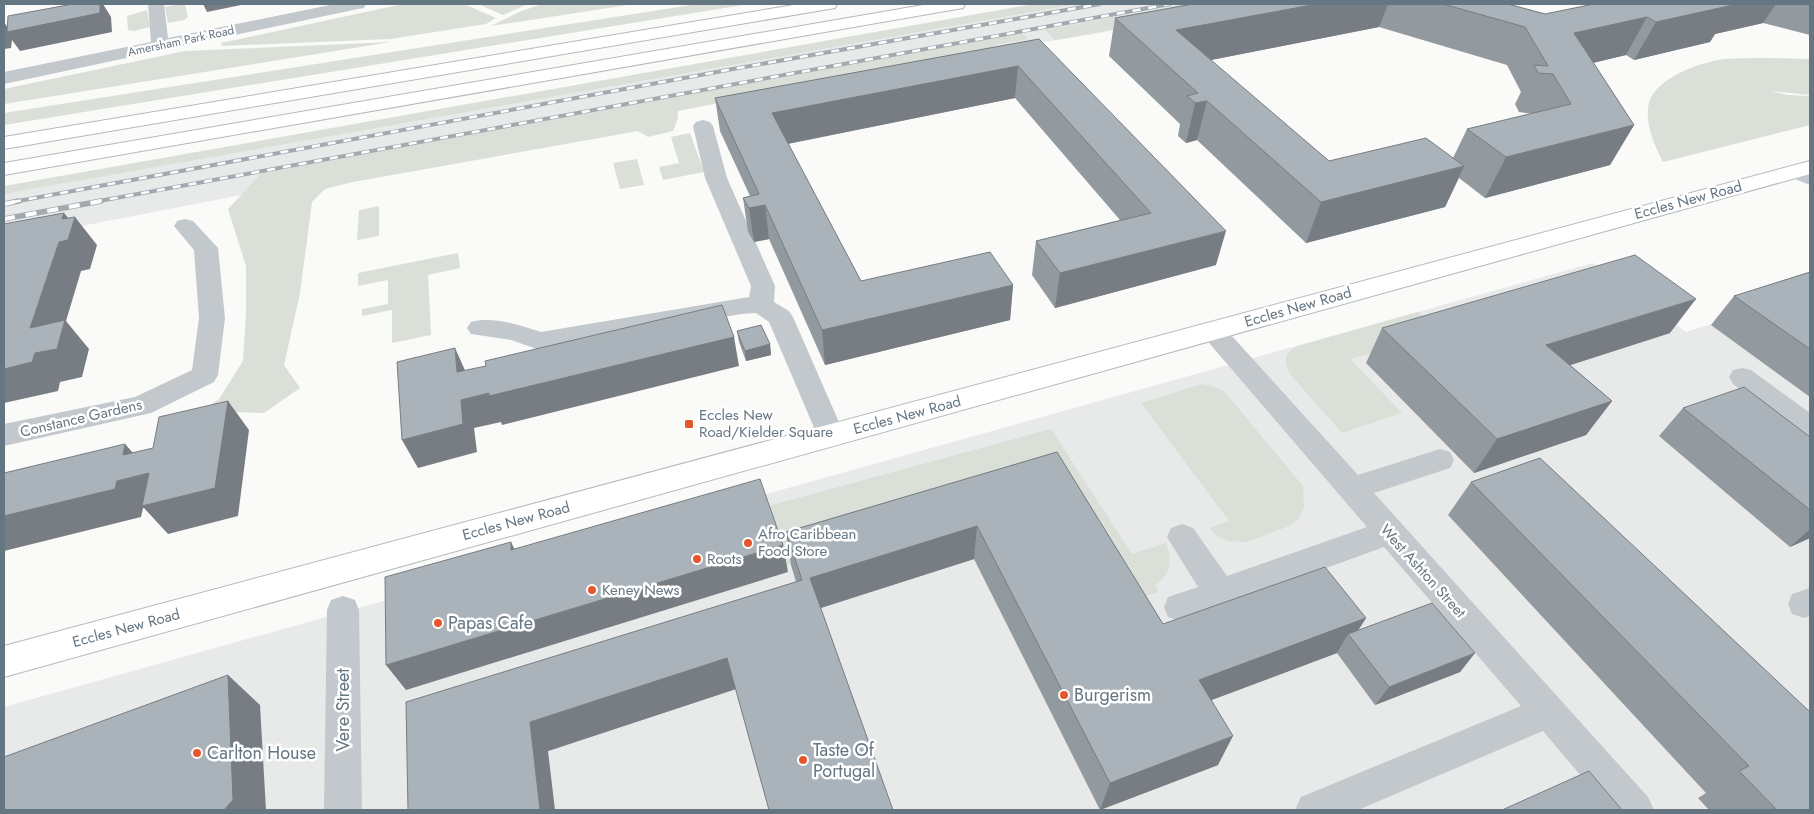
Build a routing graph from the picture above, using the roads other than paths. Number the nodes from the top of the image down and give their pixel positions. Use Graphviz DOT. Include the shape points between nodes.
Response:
graph roads {
  1 [pos="156,4"];
  2 [pos="358,4"];
  3 [pos="829,4"];
  4 [pos="957,4"];
  5 [pos="160,45"];
  6 [pos="4,78"];
  7 [pos="703,126"];
  8 [pos="4,143"];
  9 [pos="4,169"];
  10 [pos="1805,172"];
  11 [pos="185,226"];
  12 [pos="761,304"];
  13 [pos="480,328"];
  14 [pos="1213,331"];
  15 [pos="1742,377"];
  16 [pos="1810,428"];
  17 [pos="4,435"];
  18 [pos="831,436"];
  19 [pos="1440,460"];
  20 [pos="1352,489"];
  21 [pos="1389,532"];
  22 [pos="1182,538"];
  23 [pos="1220,593"];
  24 [pos="1180,607"];
  25 [pos="343,610"];
  26 [pos="4,662"];
  27 [pos="1548,712"];
  28 [pos="343,810"];
  29 [pos="1314,810"];
  30 [pos="1635,810"];
  1 -- 5 [label="street"];
  2 -- 5 [label="street, Amersham Park Road"];
  3 -- 8 [label="main road"];
  4 -- 9 [label="main road"];
  5 -- 6 [label="street, Amersham Park Road"];
  7 -- 12 [label="street" via="716,178 763,286"];
  10 -- 14 [label="main road, Eccles New Road"];
  11 -- 17 [label="street, Constance Gardens" via="206,248 212,318 205,374 141,406"];
  12 -- 13 [label="street" via="540,341 514,332"];
  12 -- 18 [label="street" via="780,317"];
  14 -- 18 [label="main road, Eccles New Road"];
  14 -- 20 [label="street, West Ashton Street"];
  15 -- 16 [label="street"];
  18 -- 26 [label="main road, Eccles New Road"];
  19 -- 20 [label="street"];
  20 -- 21 [label="street, West Ashton Street"];
  21 -- 23 [label="street"];
  21 -- 27 [label="street, West Ashton Street"];
  22 -- 23 [label="street"];
  23 -- 24 [label="street"];
  25 -- 28 [label="street, Vere Street"];
  27 -- 29 [label="street"];
  27 -- 30 [label="street, West Ashton Street"];
}
